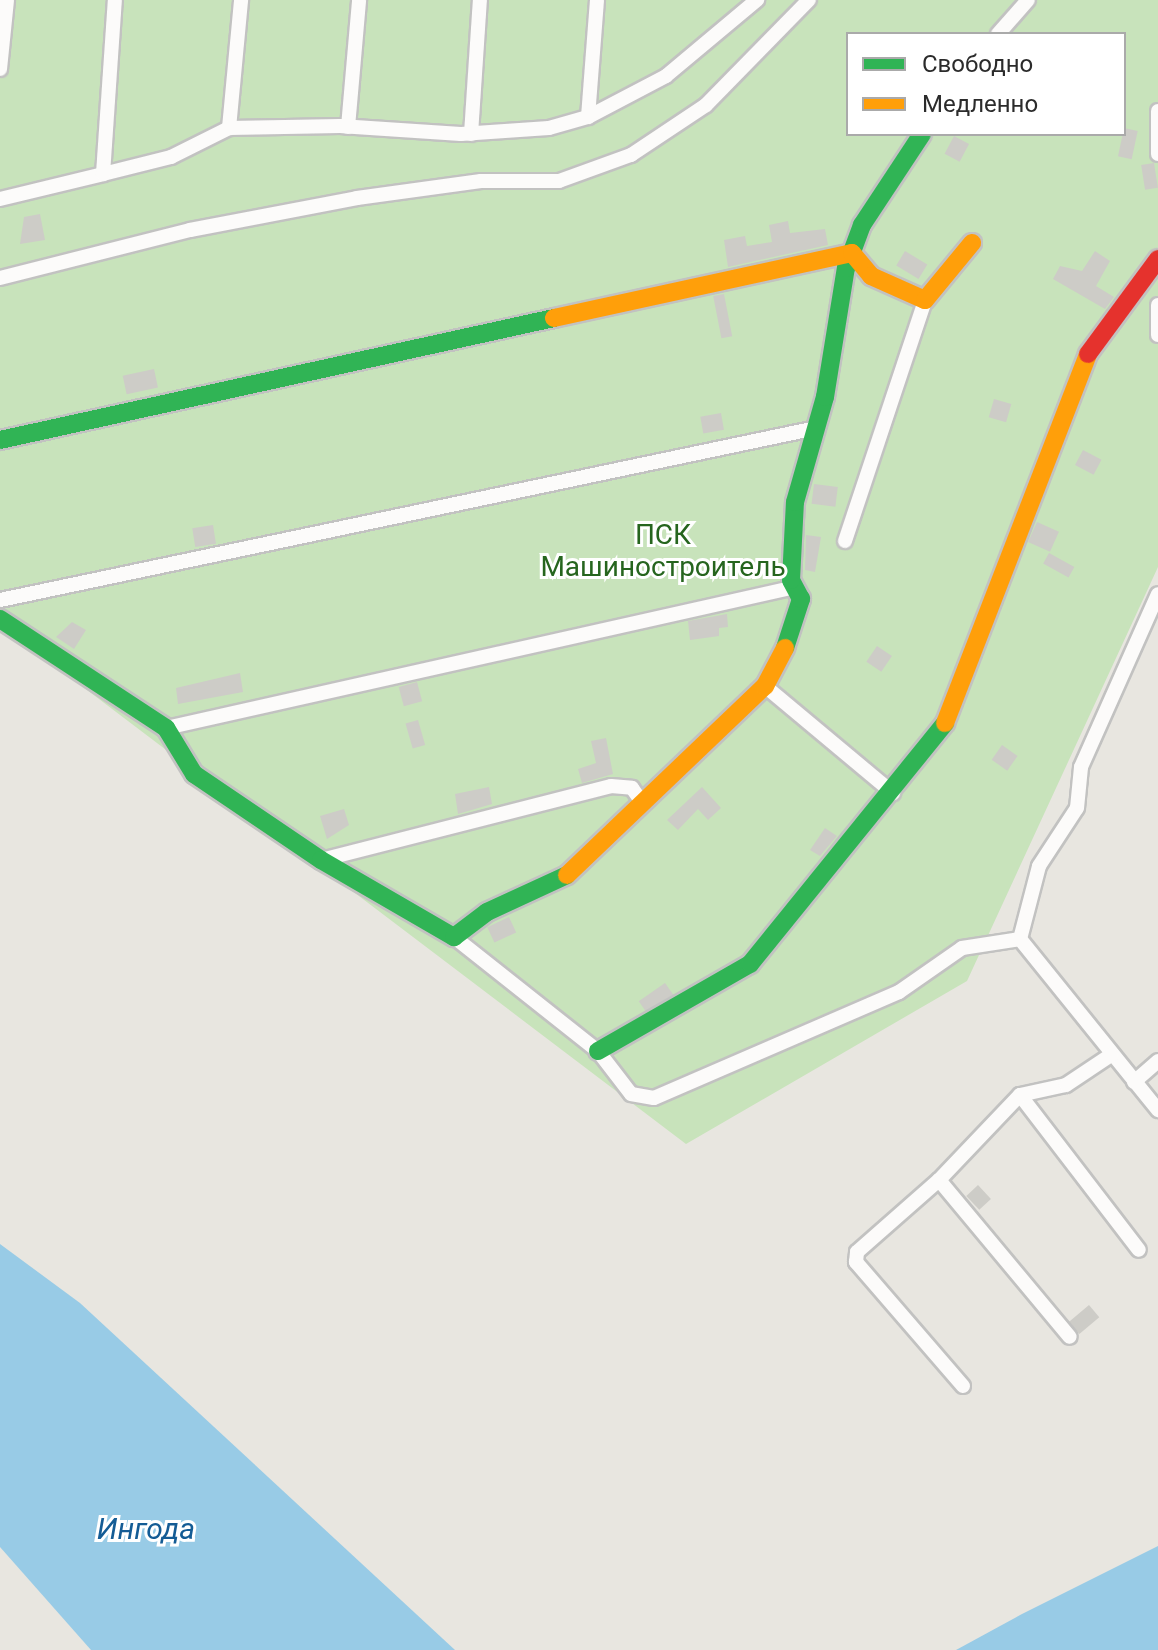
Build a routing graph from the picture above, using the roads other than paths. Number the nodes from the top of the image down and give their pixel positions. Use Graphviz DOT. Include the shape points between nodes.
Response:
graph roads {
  1 [pos="7,0"];
  2 [pos="115,0"];
  3 [pos="241,0"];
  4 [pos="359,0"];
  5 [pos="480,0"];
  6 [pos="597,0"];
  7 [pos="809,0"];
  8 [pos="1028,0"];
  9 [pos="752,2"];
  10 [pos="1000,32"];
  11 [pos="0,69"];
  12 [pos="1158,111"];
  13 [pos="588,117"];
  14 [pos="348,127"];
  15 [pos="229,128"];
  16 [pos="471,134"];
  17 [pos="921,136"];
  18 [pos="1158,154"];
  19 [pos="103,174"];
  20 [pos="0,199"];
  21 [pos="972,243"];
  22 [pos="852,253"];
  23 [pos="1158,259"];
  24 [pos="0,278"];
  25 [pos="925,300"];
  26 [pos="1158,305"];
  27 [pos="1158,335"];
  28 [pos="816,428"];
  29 [pos="0,440"];
  30 [pos="845,541"];
  31 [pos="795,587"];
  32 [pos="1158,594"];
  33 [pos="0,600"];
  34 [pos="0,619"];
  35 [pos="765,686"];
  36 [pos="166,728"];
  37 [pos="893,793"];
  38 [pos="643,804"];
  39 [pos="321,860"];
  40 [pos="454,937"];
  41 [pos="1020,939"];
  42 [pos="598,1051"];
  43 [pos="1111,1055"];
  44 [pos="1158,1061"];
  45 [pos="1134,1082"];
  46 [pos="1020,1095"];
  47 [pos="1158,1110"];
  48 [pos="939,1180"];
  49 [pos="1139,1250"];
  50 [pos="1070,1337"];
  51 [pos="963,1386"];
  1 -- 11 [label="street"];
  2 -- 19 [label="street"];
  3 -- 15 [label="street"];
  4 -- 14 [label="street"];
  5 -- 16 [label="street"];
  6 -- 13 [label="street"];
  7 -- 24 [label="street" via="706,105 631,155 559,181 481,181 357,198 190,230"];
  8 -- 10 [label="street"];
  9 -- 13 [label="street" via="666,76"];
  12 -- 18 [label="street"];
  13 -- 16 [label="street" via="549,128"];
  14 -- 15 [label="street"];
  14 -- 16 [label="street"];
  15 -- 19 [label="street" via="171,157"];
  17 -- 22 [label="street" via="862,225"];
  19 -- 20 [label="street"];
  21 -- 25 [label="street"];
  22 -- 25 [label="street" via="871,276"];
  22 -- 28 [label="street"];
  22 -- 29 [label="street"];
  23 -- 37 [label="street" via="1089,352 946,722"];
  25 -- 30 [label="street"];
  26 -- 27 [label="street"];
  28 -- 31 [label="street" via="795,502"];
  28 -- 33 [label="street"];
  31 -- 35 [label="street" via="801,599"];
  31 -- 36 [label="street"];
  32 -- 41 [label="street" via="1081,767 1077,808 1039,866"];
  34 -- 36 [label="street"];
  35 -- 37 [label="street"];
  35 -- 38 [label="street"];
  36 -- 39 [label="street" via="194,774"];
  37 -- 42 [label="street" via="750,964"];
  38 -- 39 [label="street" via="632,788 611,786"];
  38 -- 40 [label="street" via="557,885 487,912"];
  39 -- 40 [label="street"];
  40 -- 42 [label="street"];
  41 -- 42 [label="street" via="962,948 899,992 654,1098 631,1094"];
  41 -- 43 [label="street"];
  43 -- 45 [label="street"];
  43 -- 46 [label="street" via="1066,1085"];
  44 -- 45 [label="street"];
  45 -- 47 [label="street"];
  46 -- 48 [label="street"];
  46 -- 49 [label="street"];
  48 -- 50 [label="street"];
  48 -- 51 [label="street" via="857,1252 856,1262"];
}
